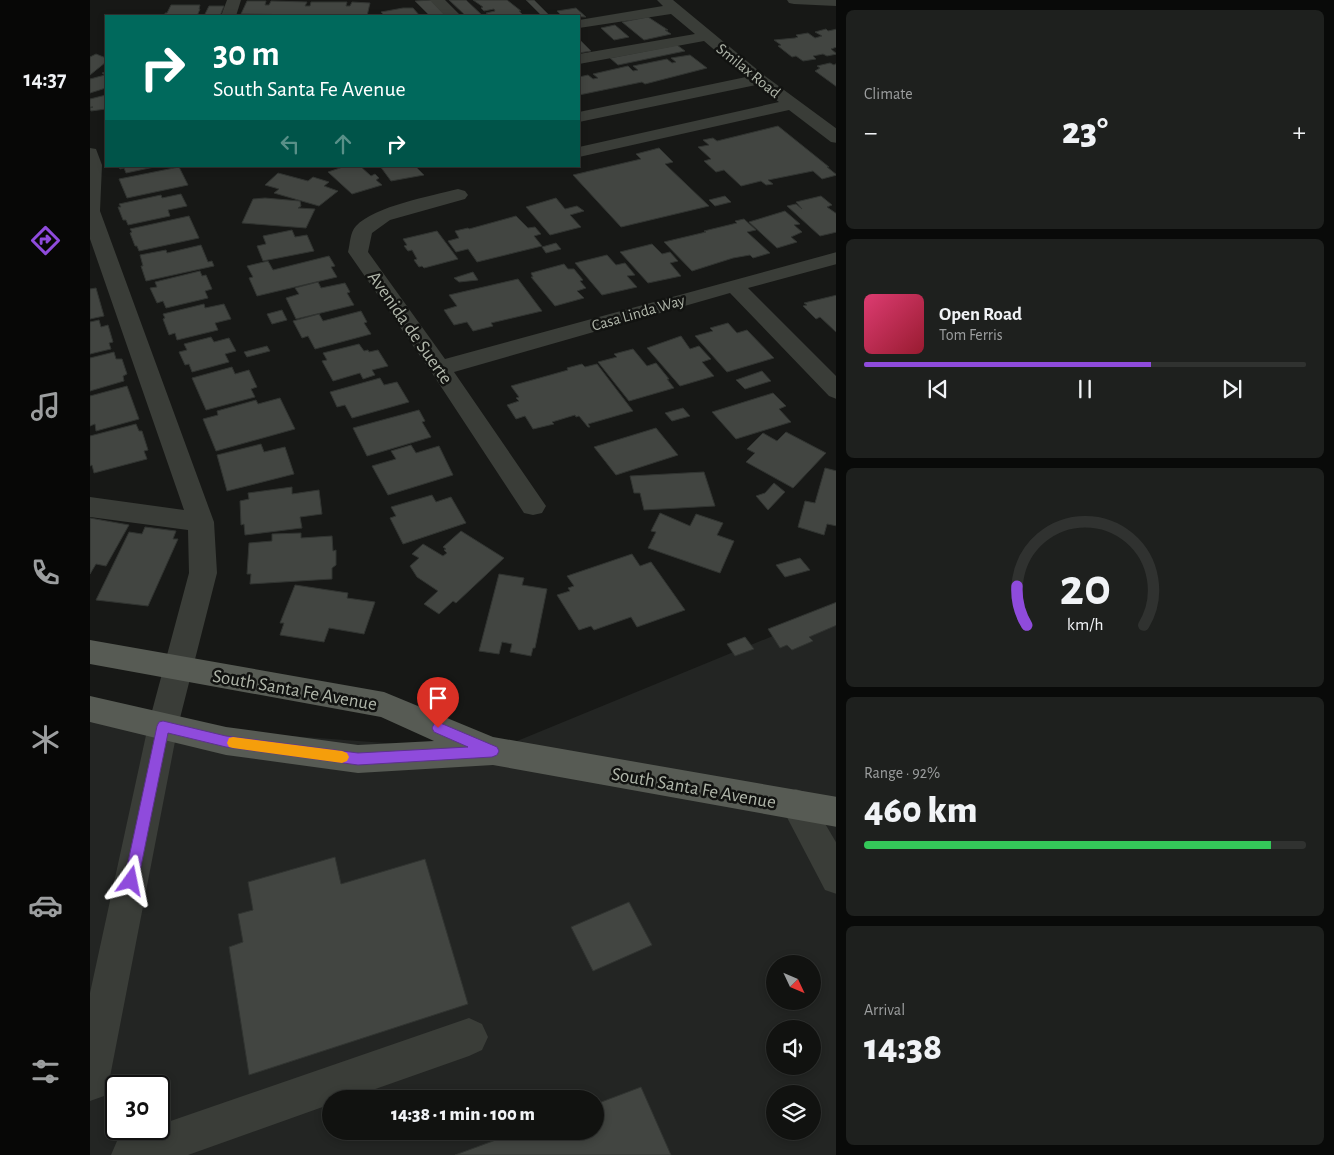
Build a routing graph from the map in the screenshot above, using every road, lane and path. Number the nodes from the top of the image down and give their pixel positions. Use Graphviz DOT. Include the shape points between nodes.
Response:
graph roads {
  1 [pos="234,0"];
  2 [pos="437,0"];
  3 [pos="794,0"];
  4 [pos="836,2"];
  5 [pos="668,5"];
  6 [pos="229,15"];
  7 [pos="452,15"];
  8 [pos="708,36"];
  9 [pos="614,53"];
  10 [pos="580,60"];
  11 [pos="759,79"];
  12 [pos="792,104"];
  13 [pos="580,117"];
  14 [pos="836,138"];
  15 [pos="580,152"];
  16 [pos="90,154"];
  17 [pos="458,196"];
  18 [pos="836,258"];
  19 [pos="734,284"];
  20 [pos="440,368"];
  21 [pos="836,391"];
  22 [pos="533,506"];
  23 [pos="90,507"];
  24 [pos="200,522"];
  25 [pos="90,652"];
  26 [pos="178,668"];
  27 [pos="90,709"];
  28 [pos="163,726"];
  29 [pos="492,751"];
  30 [pos="796,804"];
  31 [pos="836,812"];
  32 [pos="836,878"];
  33 [pos="101,974"];
  34 [pos="470,1037"];
  35 [pos="90,1082"];
  36 [pos="131,1155"];
  1 -- 6 [label="street"];
  2 -- 7 [label="street"];
  3 -- 4 [label="street"];
  5 -- 8 [label="street, Smilax Road"];
  5 -- 9 [label="street" via="587,29"];
  8 -- 9 [label="street"];
  8 -- 11 [label="street, Smilax Road"];
  9 -- 10 [label="street"];
  11 -- 12 [label="street, Smilax Road"];
  11 -- 13 [label="street"];
  12 -- 14 [label="street, Smilax Road"];
  12 -- 15 [label="street"];
  16 -- 24 [label="street" via="93,166 90,210"];
  17 -- 20 [label="street, Avenida de Suerte" via="383,216 363,230 358,252"];
  18 -- 19 [label="street, Casa Linda Way"];
  19 -- 20 [label="street, Casa Linda Way"];
  19 -- 21 [label="street"];
  20 -- 22 [label="street, Avenida de Suerte"];
  23 -- 24 [label="street"];
  24 -- 26 [label="street" via="203,573"];
  25 -- 26 [label="main road, South Santa Fe Avenue"];
  26 -- 28 [label="street"];
  26 -- 29 [label="main road, South Santa Fe Avenue" via="384,704"];
  27 -- 28 [label="main road, South Santa Fe Avenue"];
  28 -- 29 [label="main road, South Santa Fe Avenue" via="226,742 358,759"];
  28 -- 33 [label="street"];
  29 -- 30 [label="main road, South Santa Fe Avenue"];
  30 -- 31 [label="main road, South Santa Fe Avenue"];
  30 -- 32 [label="street"];
  33 -- 35 [label="street"];
  34 -- 36 [label="street"];
}
